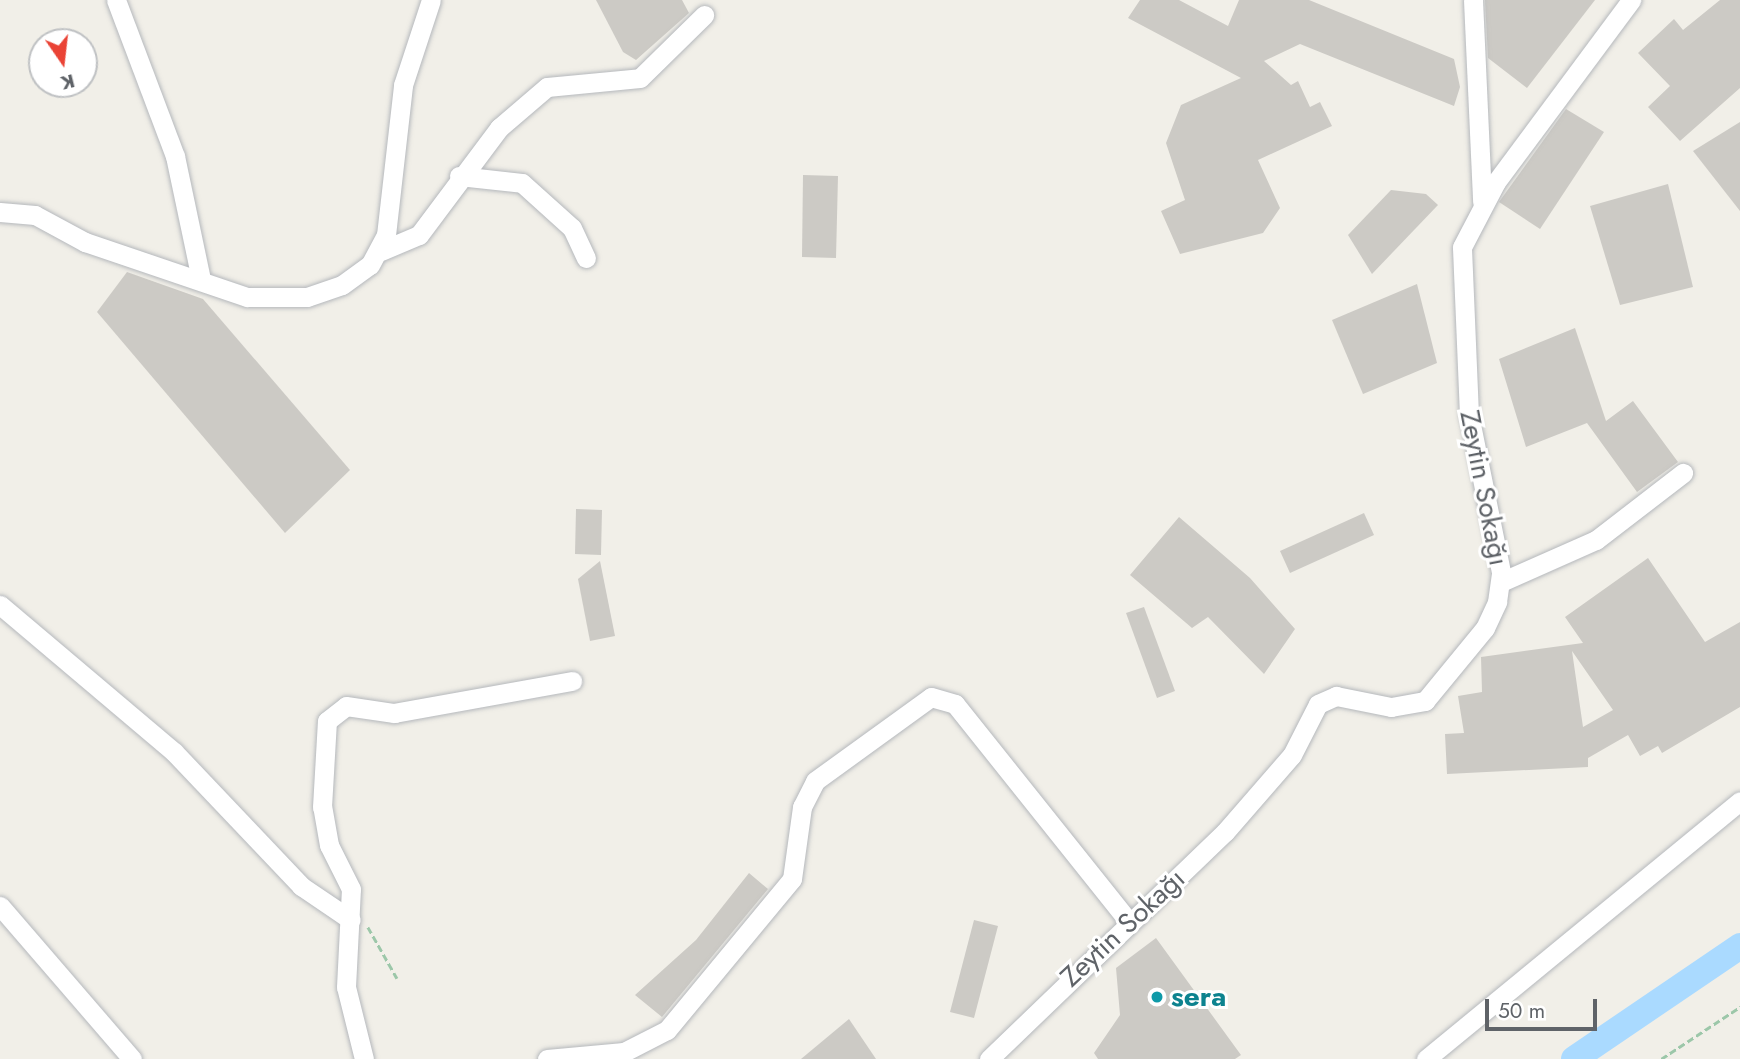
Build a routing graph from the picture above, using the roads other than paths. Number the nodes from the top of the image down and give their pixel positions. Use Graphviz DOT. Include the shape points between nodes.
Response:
graph roads {
  1 [pos="117,0"];
  2 [pos="431,0"];
  3 [pos="1473,0"];
  4 [pos="1631,0"];
  5 [pos="704,15"];
  6 [pos="459,176"];
  7 [pos="1482,202"];
  8 [pos="0,212"];
  9 [pos="381,251"];
  10 [pos="586,258"];
  11 [pos="201,279"];
  12 [pos="1683,473"];
  13 [pos="1501,582"];
  14 [pos="0,605"];
  15 [pos="572,681"];
  16 [pos="1740,801"];
  17 [pos="0,906"];
  18 [pos="351,920"];
  19 [pos="1129,922"];
  20 [pos="132,1059"];
  21 [pos="364,1059"];
  22 [pos="547,1059"];
  23 [pos="989,1059"];
  24 [pos="1426,1059"];
  1 -- 11 [label="street" via="175,156"];
  2 -- 9 [label="street" via="403,85"];
  3 -- 7 [label="street"];
  4 -- 7 [label="street, Zeytin Sokağı"];
  5 -- 6 [label="street" via="640,78 547,87 499,128"];
  6 -- 9 [label="street" via="419,235"];
  6 -- 10 [label="street" via="522,183 572,228"];
  7 -- 13 [label="street, Zeytin Sokağı" via="1462,247 1461,335 1472,440"];
  8 -- 11 [label="street" via="35,215 85,242"];
  9 -- 11 [label="street" via="342,285 307,298 247,297"];
  12 -- 13 [label="street" via="1597,540"];
  13 -- 19 [label="street, Zeytin Sokağı" via="1492,616 1434,695 1402,708 1346,696 1318,704 1292,755 1233,822"];
  14 -- 18 [label="street" via="174,752 301,886"];
  15 -- 18 [label="street" via="394,713 345,706 331,714 322,807 329,845 351,888"];
  16 -- 24 [label="street"];
  17 -- 20 [label="street"];
  18 -- 21 [label="street" via="346,987"];
  19 -- 22 [label="street" via="955,704 931,697 816,781 802,807 792,879 667,1030 624,1052"];
  19 -- 23 [label="street, Zeytin Sokağı"];
}
